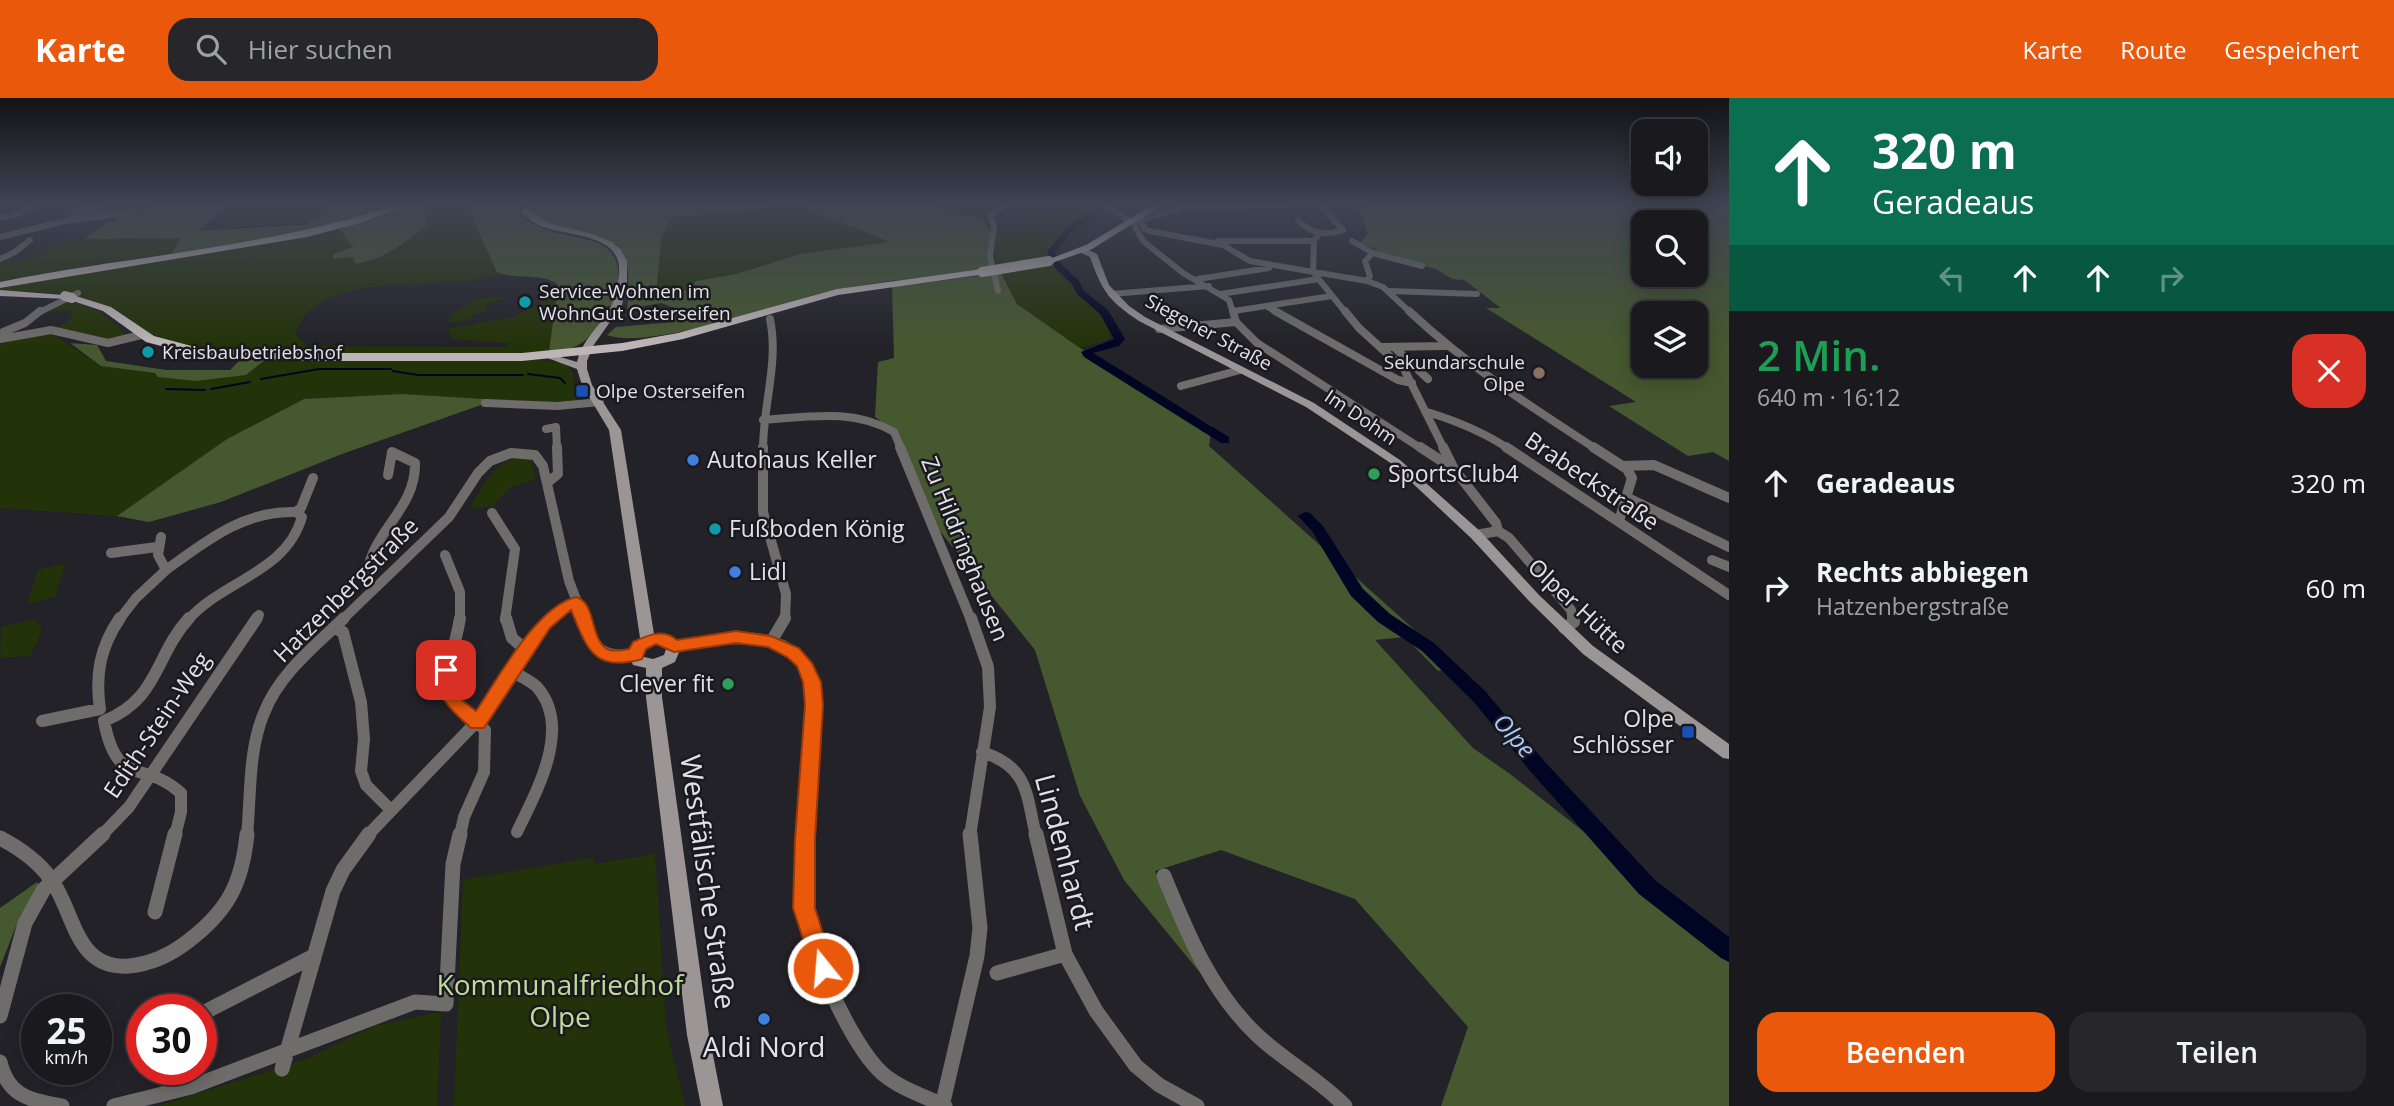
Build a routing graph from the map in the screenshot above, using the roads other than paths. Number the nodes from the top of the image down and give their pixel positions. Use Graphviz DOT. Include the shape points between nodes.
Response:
graph roads {
  1 [pos="16,251"];
  2 [pos="205,251"];
  3 [pos="617,251"];
  4 [pos="991,251"];
  5 [pos="1079,251"];
  6 [pos="1156,251"];
  7 [pos="1232,251"];
  8 [pos="1314,251"];
  9 [pos="1374,253"];
  10 [pos="1063,257"];
  11 [pos="0,259"];
  12 [pos="1094,262"];
  13 [pos="1275,266"];
  14 [pos="1422,266"];
  15 [pos="1313,272"];
  16 [pos="1198,279"];
  17 [pos="1319,279"];
  18 [pos="1367,281"];
  19 [pos="0,285"];
  20 [pos="1209,286"];
  21 [pos="998,291"];
  22 [pos="1390,291"];
  23 [pos="0,293"];
  24 [pos="1111,294"];
  25 [pos="1220,294"];
  26 [pos="1477,294"];
  27 [pos="1332,296"];
  28 [pos="69,297"];
  29 [pos="1266,306"];
  30 [pos="1234,311"];
  31 [pos="772,314"];
  32 [pos="1236,323"];
  33 [pos="1159,329"];
  34 [pos="0,333"];
  35 [pos="141,335"];
  36 [pos="594,337"];
  37 [pos="0,339"];
  38 [pos="1447,346"];
  39 [pos="622,347"];
  40 [pos="1381,347"];
  41 [pos="1394,347"];
  42 [pos="584,352"];
  43 [pos="547,356"];
  44 [pos="582,368"];
  45 [pos="1240,370"];
  46 [pos="1428,379"];
  47 [pos="1412,383"];
  48 [pos="1181,386"];
  49 [pos="1288,393"];
  50 [pos="485,402"];
  51 [pos="600,402"];
  52 [pos="1427,412"];
  53 [pos="763,420"];
  54 [pos="546,429"];
  55 [pos="1622,466"];
  56 [pos="1454,469"];
  57 [pos="1412,474"];
  58 [pos="388,475"];
  59 [pos="313,478"];
  60 [pos="547,483"];
  61 [pos="1626,497"];
  62 [pos="1729,498"];
  63 [pos="296,512"];
  64 [pos="492,513"];
  65 [pos="1619,521"];
  66 [pos="1497,531"];
  67 [pos="1476,535"];
  68 [pos="1729,547"];
  69 [pos="111,553"];
  70 [pos="444,555"];
  71 [pos="1712,560"];
  72 [pos="1729,567"];
  73 [pos="166,570"];
  74 [pos="375,588"];
  75 [pos="1729,595"];
  76 [pos="576,602"];
  77 [pos="259,615"];
  78 [pos="334,628"];
  79 [pos="1564,628"];
  80 [pos="648,640"];
  81 [pos="771,642"];
  82 [pos="674,646"];
  83 [pos="527,651"];
  84 [pos="636,655"];
  85 [pos="654,665"];
  86 [pos="514,672"];
  87 [pos="102,715"];
  88 [pos="42,720"];
  89 [pos="478,723"];
  90 [pos="1729,753"];
  91 [pos="981,757"];
  92 [pos="148,777"];
  93 [pos="391,810"];
  94 [pos="517,832"];
  95 [pos="0,838"];
  96 [pos="1164,876"];
  97 [pos="52,881"];
  98 [pos="155,912"];
  99 [pos="1065,954"];
  100 [pos="314,956"];
  101 [pos="997,974"];
  102 [pos="217,1006"];
  103 [pos="0,1016"];
  104 [pos="284,1061"];
  105 [pos="0,1062"];
  106 [pos="62,1106"];
  107 [pos="114,1106"];
  108 [pos="712,1106"];
  109 [pos="943,1106"];
  110 [pos="1198,1106"];
  111 [pos="1345,1106"];
  1 -- 11 [label="street"];
  2 -- 19 [label="main road"];
  3 -- 36 [label="street" via="622,258 623,278 617,306"];
  4 -- 21 [label="street"];
  5 -- 10 [label="main road"];
  5 -- 12 [label="street"];
  6 -- 16 [label="street"];
  7 -- 13 [label="street" via="1244,260"];
  8 -- 15 [label="street"];
  9 -- 14 [label="street"];
  9 -- 18 [label="street" via="1364,261 1370,276"];
  10 -- 12 [label="street"];
  10 -- 31 [label="main road, bridge" via="866,287"];
  12 -- 24 [label="street, Siegener Straße"];
  13 -- 15 [label="street"];
  13 -- 16 [label="street"];
  15 -- 17 [label="street"];
  15 -- 18 [label="street"];
  16 -- 20 [label="street"];
  17 -- 25 [label="street"];
  17 -- 27 [label="street"];
  18 -- 22 [label="street"];
  20 -- 24 [label="street"];
  20 -- 25 [label="street"];
  22 -- 26 [label="street"];
  22 -- 38 [label="street"];
  23 -- 28 [label="main road"];
  24 -- 33 [label="street, Siegener Straße"];
  25 -- 30 [label="street" via="1232,302"];
  27 -- 29 [label="street"];
  27 -- 40 [label="street"];
  28 -- 34 [label="street"];
  28 -- 35 [label="main road" via="107,309"];
  29 -- 30 [label="street"];
  29 -- 47 [label="street" via="1398,380"];
  30 -- 32 [label="street"];
  31 -- 39 [label="main road"];
  31 -- 53 [label="street" via="775,344"];
  32 -- 33 [label="street"];
  32 -- 56 [label="street" via="1257,343"];
  33 -- 45 [label="street, Siegener Straße"];
  35 -- 37 [label="street" via="108,343 51,330"];
  35 -- 43 [label="main road" via="184,349 248,356"];
  36 -- 39 [label="street" via="603,344"];
  36 -- 42 [label="street"];
  38 -- 41 [label="street"];
  38 -- 55 [label="street" via="1515,399"];
  39 -- 42 [label="main road"];
  40 -- 41 [label="street"];
  40 -- 47 [label="street"];
  41 -- 46 [label="street"];
  42 -- 43 [label="main road"];
  42 -- 44 [label="street"];
  43 -- 44 [label="street"];
  44 -- 51 [label="street"];
  45 -- 48 [label="street"];
  45 -- 49 [label="street, Siegener Straße"];
  47 -- 52 [label="street"];
  49 -- 57 [label="street, Im Dohm" via="1349,428"];
  50 -- 51 [label="street" via="557,406"];
  51 -- 80 [label="street" via="615,430"];
  52 -- 56 [label="street"];
  52 -- 65 [label="street, Brabeckstraße" via="1485,433"];
  53 -- 81 [label="street" via="764,512 786,594 785,620"];
  53 -- 91 [label="street, Zu Hildringhausen" via="852,416 877,421 894,432 988,667 990,707"];
  54 -- 60 [label="street" via="556,427 558,435 558,474"];
  55 -- 61 [label="street" via="1632,478"];
  55 -- 62 [label="street" via="1654,465"];
  56 -- 66 [label="street" via="1492,516"];
  57 -- 67 [label="street, Olper Hütte"];
  58 -- 74 [label="street" via="392,452 415,463 415,483 367,566 367,584"];
  59 -- 63 [label="street"];
  60 -- 74 [label="street, Hatzenbergstraße" via="544,466 535,454 518,452 495,458 451,515"];
  60 -- 76 [label="street, Hatzenbergstraße"];
  61 -- 65 [label="street"];
  61 -- 68 [label="street"];
  63 -- 73 [label="street" via="273,510 247,519"];
  63 -- 87 [label="street" via="302,517 301,526 285,549 181,625 145,697 119,717"];
  64 -- 83 [label="street" via="515,549 505,623 512,638"];
  65 -- 75 [label="street, Brabeckstraße"];
  66 -- 67 [label="street"];
  66 -- 79 [label="street" via="1509,538 1571,610 1574,621"];
  67 -- 79 [label="street, Olper Hütte"];
  69 -- 73 [label="street" via="159,542 160,564"];
  70 -- 89 [label="street" via="458,578 462,598 446,687 456,704"];
  71 -- 72 [label="street"];
  73 -- 87 [label="street" via="125,610 101,648 96,695"];
  74 -- 78 [label="street, Hatzenbergstraße"];
  76 -- 83 [label="street" via="545,624"];
  76 -- 84 [label="street, Hatzenbergstraße" via="600,652"];
  77 -- 92 [label="street, Edith-Stein-Weg"];
  78 -- 93 [label="street" via="343,632 360,702 361,771 366,785"];
  78 -- 97 [label="street, Hatzenbergstraße" via="281,683 265,709 252,758 242,875 219,913 187,943 164,957 136,965 108,965 89,955"];
  79 -- 90 [label="street, Olper Hütte" via="1616,673"];
  80 -- 82 [label="street" via="661,638"];
  80 -- 84 [label="street"];
  81 -- 82 [label="street" via="736,637"];
  81 -- 109 [label="street" via="793,652 812,682 804,908 828,986 877,1068"];
  82 -- 85 [label="street" via="670,658"];
  83 -- 86 [label="street"];
  84 -- 85 [label="street" via="643,663"];
  85 -- 108 [label="street, Westfälische Straße" via="655,710 698,1035"];
  86 -- 89 [label="street"];
  86 -- 94 [label="street" via="534,684 554,718 543,772"];
  87 -- 88 [label="street"];
  87 -- 92 [label="street" via="113,759"];
  89 -- 93 [label="street"];
  89 -- 104 [label="street" via="485,730 487,747 484,772 464,817 453,864 446,1004 415,1002"];
  91 -- 99 [label="street, Lindenhardt" via="1010,766 1021,776"];
  91 -- 109 [label="street, Zu Hildringhausen" via="970,831 980,928 977,956"];
  92 -- 97 [label="street, Edith-Stein-Weg" via="129,807"];
  92 -- 98 [label="street" via="174,786 182,800"];
  93 -- 100 [label="street" via="343,870 328,903"];
  95 -- 97 [label="street, Hatzenbergstraße" via="24,851"];
  96 -- 111 [label="street" via="1195,952 1239,1017"];
  97 -- 103 [label="street, Edith-Stein-Weg" via="25,923"];
  99 -- 101 [label="street, Lindenhardt"];
  99 -- 110 [label="street, Lindenhardt" via="1096,1011 1136,1066"];
  100 -- 102 [label="street"];
  100 -- 104 [label="street"];
  104 -- 107 [label="street"];
  105 -- 106 [label="street" via="1,1075 23,1098"];
}
